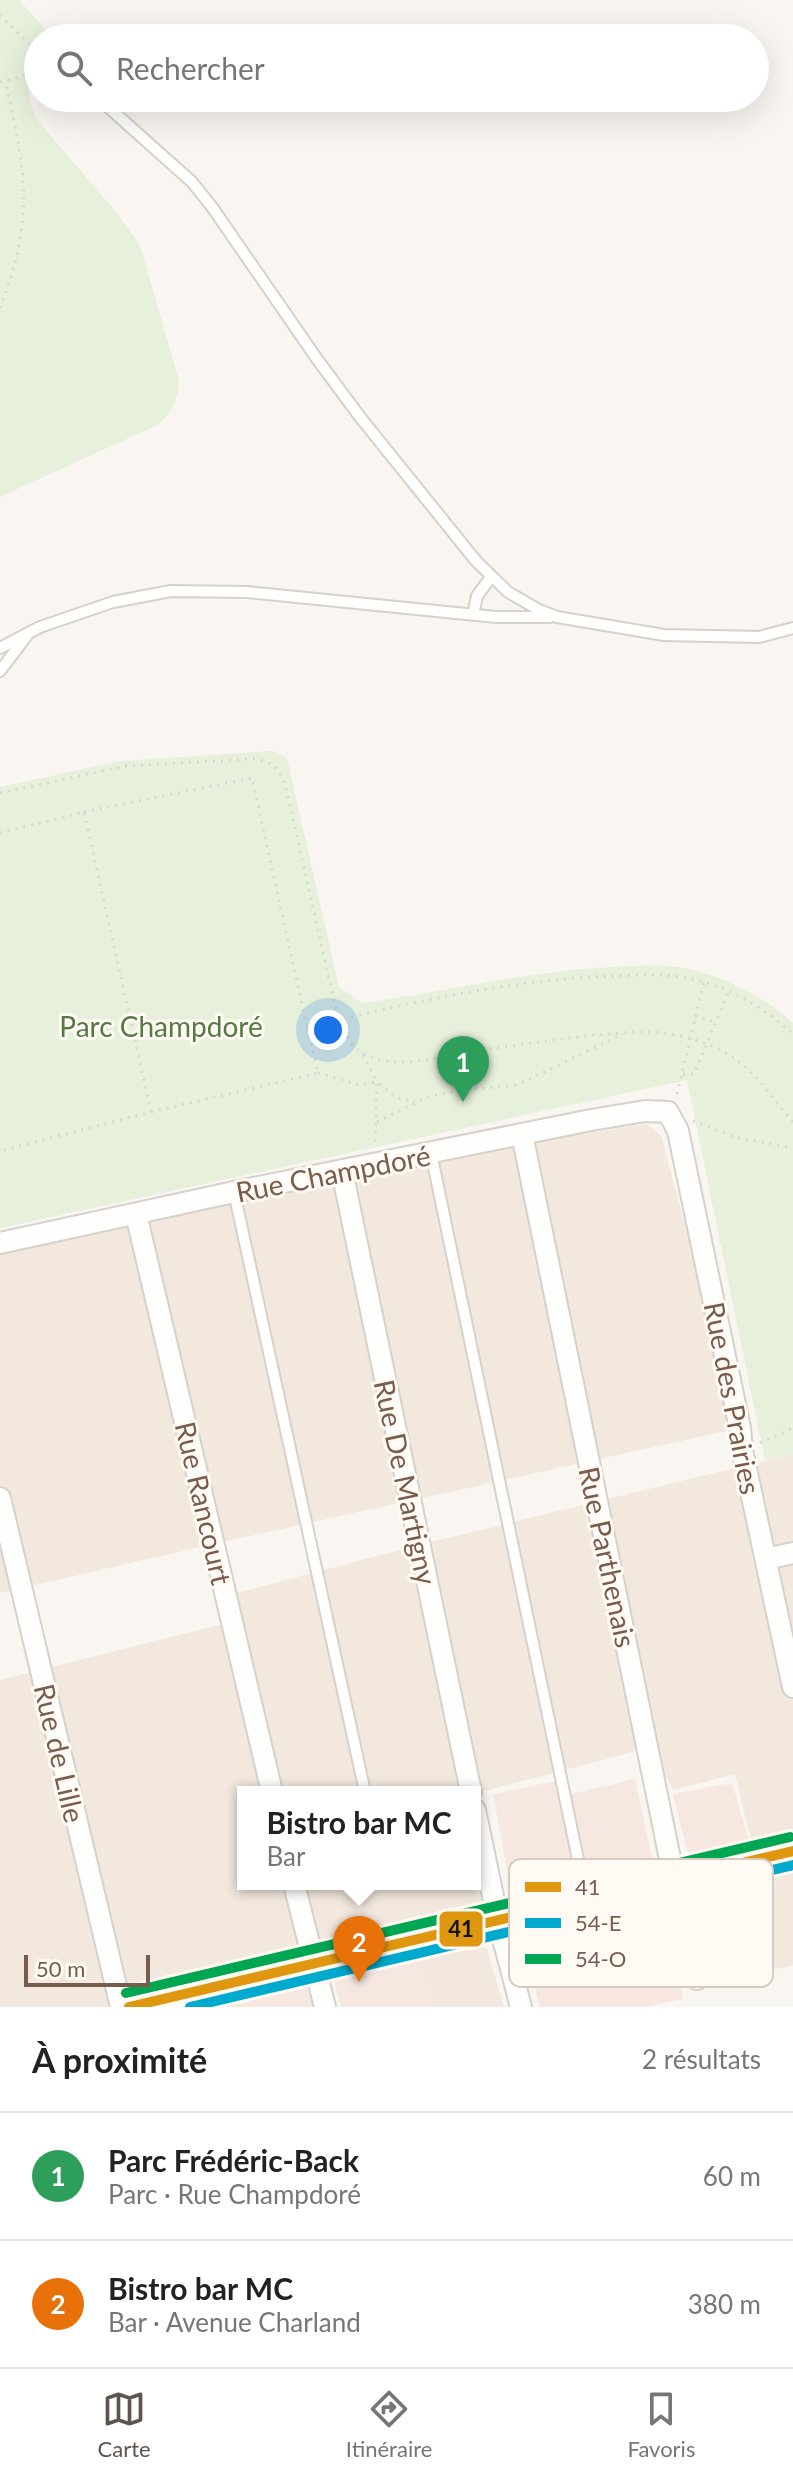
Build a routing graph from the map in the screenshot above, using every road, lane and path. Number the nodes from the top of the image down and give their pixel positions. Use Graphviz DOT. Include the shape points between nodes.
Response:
graph roads {
  1 [pos="0,15"];
  2 [pos="24,39"];
  3 [pos="24,76"];
  4 [pos="2,82"];
  5 [pos="114,112"];
  6 [pos="0,308"];
  7 [pos="491,577"];
  8 [pos="473,615"];
  9 [pos="557,617"];
  10 [pos="793,628"];
  11 [pos="28,633"];
  12 [pos="0,648"];
  13 [pos="0,671"];
  14 [pos="0,793"];
  15 [pos="84,812"];
  16 [pos="0,833"];
  17 [pos="704,982"];
  18 [pos="729,991"];
  19 [pos="695,1016"];
  20 [pos="340,1019"];
  21 [pos="715,1023"];
  22 [pos="307,1027"];
  23 [pos="626,1032"];
  24 [pos="793,1034"];
  25 [pos="690,1039"];
  26 [pos="706,1044"];
  27 [pos="361,1052"];
  28 [pos="318,1073"];
  29 [pos="682,1073"];
  30 [pos="377,1082"];
  31 [pos="419,1101"];
  32 [pos="672,1104"];
  33 [pos="151,1112"];
  34 [pos="377,1122"];
  35 [pos="793,1122"];
  36 [pos="522,1134"];
  37 [pos="793,1148"];
  38 [pos="0,1151"];
  39 [pos="431,1153"];
  40 [pos="373,1165"];
  41 [pos="342,1171"];
  42 [pos="234,1192"];
  43 [pos="136,1214"];
  44 [pos="0,1243"];
  45 [pos="793,1428"];
  46 [pos="742,1450"];
  47 [pos="0,1498"];
  48 [pos="793,1553"];
  49 [pos="766,1559"];
  50 [pos="793,1687"];
  51 [pos="271,1786"];
  52 [pos="364,1786"];
  53 [pos="470,1786"];
  54 [pos="481,1839"];
  55 [pos="793,1851"];
  56 [pos="577,1859"];
  57 [pos="670,1859"];
  58 [pos="758,1859"];
  59 [pos="295,1890"];
  60 [pos="509,1918"];
  61 [pos="498,1920"];
  62 [pos="509,1962"];
  63 [pos="314,1965"];
  64 [pos="516,1987"];
  65 [pos="121,2007"];
  66 [pos="129,2007"];
  67 [pos="325,2007"];
  68 [pos="521,2007"];
  1 -- 2 [label="path"];
  3 -- 4 [label="path"];
  4 -- 6 [label="path" via="21,153 25,208"];
  5 -- 7 [label="lane" via="192,182 325,371"];
  7 -- 8 [label="lane" via="477,596"];
  7 -- 9 [label="lane" via="518,599"];
  8 -- 9 [label="lane"];
  8 -- 11 [label="lane" via="247,592 171,591 113,602"];
  9 -- 10 [label="lane" via="664,635 759,637"];
  11 -- 12 [label="lane"];
  11 -- 13 [label="lane"];
  14 -- 20 [label="path" via="125,766 270,762 285,784"];
  15 -- 16 [label="path"];
  15 -- 22 [label="path" via="252,778"];
  15 -- 33 [label="path"];
  17 -- 18 [label="path"];
  17 -- 19 [label="path"];
  17 -- 20 [label="path" via="655,975 553,979"];
  18 -- 21 [label="path"];
  18 -- 24 [label="path"];
  19 -- 21 [label="path"];
  19 -- 25 [label="path"];
  20 -- 22 [label="path"];
  20 -- 27 [label="path"];
  21 -- 26 [label="path"];
  22 -- 28 [label="path"];
  23 -- 25 [label="path"];
  23 -- 27 [label="path" via="397,1062"];
  23 -- 31 [label="path" via="517,1085"];
  25 -- 26 [label="path"];
  25 -- 29 [label="path"];
  26 -- 29 [label="path" via="694,1074"];
  26 -- 35 [label="path" via="742,1062"];
  27 -- 30 [label="path"];
  28 -- 30 [label="path" via="359,1085"];
  28 -- 33 [label="path"];
  29 -- 32 [label="path"];
  30 -- 31 [label="path" via="397,1098"];
  30 -- 34 [label="path"];
  31 -- 34 [label="path"];
  32 -- 36 [label="street, Rue Champdoré"];
  32 -- 37 [label="path" via="738,1138"];
  32 -- 46 [label="street, Rue des Prairies"];
  33 -- 38 [label="path"];
  34 -- 40 [label="path"];
  36 -- 39 [label="street, Rue Champdoré"];
  36 -- 57 [label="street, Rue Parthenais"];
  39 -- 40 [label="street, Rue Champdoré"];
  39 -- 56 [label="lane"];
  40 -- 41 [label="street, Rue Champdoré"];
  41 -- 42 [label="street, Rue Champdoré"];
  41 -- 53 [label="street, Rue De Martigny"];
  42 -- 43 [label="street, Rue Champdoré"];
  42 -- 52 [label="lane"];
  43 -- 44 [label="street, Rue Champdoré"];
  43 -- 51 [label="street, Rue Rancourt"];
  45 -- 46 [label="path"];
  46 -- 49 [label="street, Rue des Prairies"];
  47 -- 65 [label="street, Rue de Lille"];
  48 -- 49 [label="street"];
  49 -- 50 [label="street, Rue des Prairies"];
  54 -- 61 [label="street"];
  55 -- 58 [label="street"];
  59 -- 63 [label="street"];
  60 -- 61 [label="street"];
  61 -- 62 [label="street"];
  61 -- 63 [label="street"];
  63 -- 66 [label="street"];
  63 -- 67 [label="street"];
  64 -- 68 [label="street"];
}
